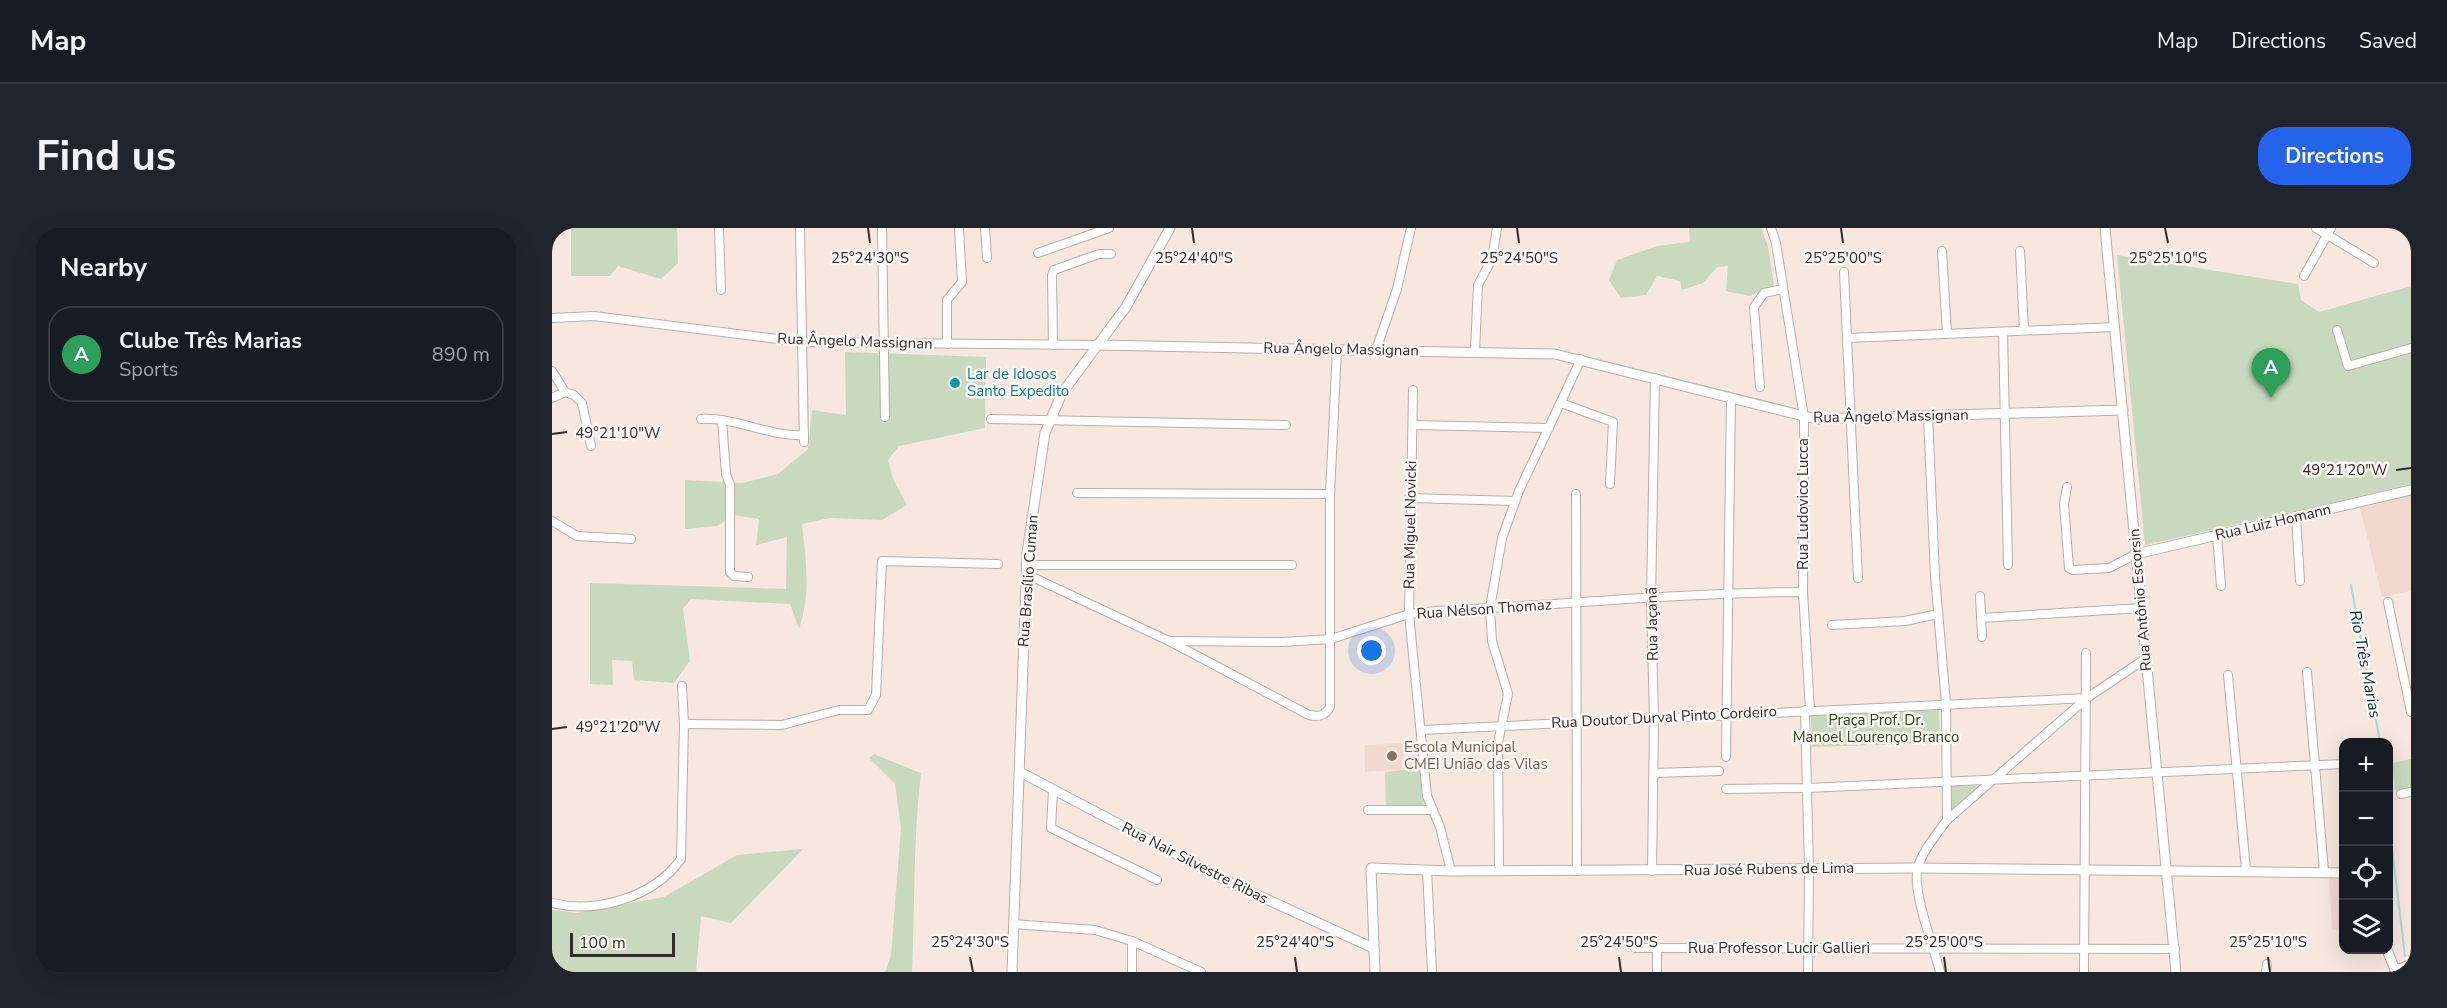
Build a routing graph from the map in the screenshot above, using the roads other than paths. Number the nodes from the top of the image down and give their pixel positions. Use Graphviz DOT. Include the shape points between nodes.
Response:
graph roads {
  1 [pos="719,228"];
  2 [pos="800,228"];
  3 [pos="882,228"];
  4 [pos="959,228"];
  5 [pos="985,228"];
  6 [pos="1109,228"];
  7 [pos="1170,228"];
  8 [pos="1411,228"];
  9 [pos="1497,228"];
  10 [pos="1771,228"];
  11 [pos="2105,228"];
  12 [pos="2316,228"];
  13 [pos="2329,231"];
  14 [pos="1942,251"];
  15 [pos="2020,251"];
  16 [pos="1038,253"];
  17 [pos="1111,254"];
  18 [pos="987,258"];
  19 [pos="2374,263"];
  20 [pos="1844,272"];
  21 [pos="2304,276"];
  22 [pos="1783,289"];
  23 [pos="721,290"];
  24 [pos="552,318"];
  25 [pos="2115,327"];
  26 [pos="2024,330"];
  27 [pos="2337,330"];
  28 [pos="2003,332"];
  29 [pos="1947,333"];
  30 [pos="1847,338"];
  31 [pos="802,342"];
  32 [pos="883,343"];
  33 [pos="947,344"];
  34 [pos="1053,345"];
  35 [pos="1098,345"];
  36 [pos="2411,348"];
  37 [pos="1337,349"];
  38 [pos="1376,350"];
  39 [pos="1475,351"];
  40 [pos="1581,359"];
  41 [pos="552,371"];
  42 [pos="1655,378"];
  43 [pos="1760,387"];
  44 [pos="1413,390"];
  45 [pos="565,392"];
  46 [pos="552,398"];
  47 [pos="1731,398"];
  48 [pos="1561,403"];
  49 [pos="2123,410"];
  50 [pos="2006,414"];
  51 [pos="1928,416"];
  52 [pos="885,417"];
  53 [pos="1804,417"];
  54 [pos="991,419"];
  55 [pos="1852,419"];
  56 [pos="701,420"];
  57 [pos="722,420"];
  58 [pos="1048,422"];
  59 [pos="1286,425"];
  60 [pos="1414,425"];
  61 [pos="1549,428"];
  62 [pos="591,446"];
  63 [pos="1610,484"];
  64 [pos="2067,487"];
  65 [pos="2411,490"];
  66 [pos="1077,492"];
  67 [pos="1330,494"];
  68 [pos="1576,494"];
  69 [pos="1409,498"];
  70 [pos="1515,501"];
  71 [pos="2296,516"];
  72 [pos="552,521"];
  73 [pos="2217,535"];
  74 [pos="631,539"];
  75 [pos="2136,554"];
  76 [pos="998,564"];
  77 [pos="1292,565"];
  78 [pos="2008,565"];
  79 [pos="1026,569"];
  80 [pos="748,577"];
  81 [pos="1858,578"];
  82 [pos="2300,581"];
  83 [pos="2221,586"];
  84 [pos="1729,592"];
  85 [pos="1803,592"];
  86 [pos="1980,596"];
  87 [pos="1651,600"];
  88 [pos="2388,602"];
  89 [pos="1576,604"];
  90 [pos="1490,608"];
  91 [pos="2141,608"];
  92 [pos="1409,614"];
  93 [pos="1938,614"];
  94 [pos="1981,618"];
  95 [pos="1832,625"];
  96 [pos="1982,637"];
  97 [pos="1331,639"];
  98 [pos="1169,641"];
  99 [pos="2086,653"];
  100 [pos="2145,659"];
  101 [pos="2307,672"];
  102 [pos="2228,675"];
  103 [pos="682,686"];
  104 [pos="2087,698"];
  105 [pos="1946,704"];
  106 [pos="1807,710"];
  107 [pos="2411,712"];
  108 [pos="1728,715"];
  109 [pos="1654,719"];
  110 [pos="1577,722"];
  111 [pos="684,724"];
  112 [pos="1501,725"];
  113 [pos="1421,730"];
  114 [pos="1726,757"];
  115 [pos="2339,764"];
  116 [pos="2316,766"];
  117 [pos="2236,770"];
  118 [pos="1719,771"];
  119 [pos="1020,772"];
  120 [pos="1654,773"];
  121 [pos="2157,774"];
  122 [pos="2086,775"];
  123 [pos="1993,781"];
  124 [pos="1948,783"];
  125 [pos="1807,788"];
  126 [pos="1726,789"];
  127 [pos="1053,790"];
  128 [pos="2411,792"];
  129 [pos="2401,794"];
  130 [pos="1368,810"];
  131 [pos="1433,810"];
  132 [pos="1947,820"];
  133 [pos="1809,868"];
  134 [pos="1917,868"];
  135 [pos="2084,869"];
  136 [pos="1427,870"];
  137 [pos="2246,870"];
  138 [pos="1451,871"];
  139 [pos="1499,871"];
  140 [pos="1577,871"];
  141 [pos="1652,871"];
  142 [pos="2167,871"];
  143 [pos="2324,872"];
  144 [pos="2339,873"];
  145 [pos="1157,880"];
  146 [pos="552,903"];
  147 [pos="1014,924"];
  148 [pos="1132,941"];
  149 [pos="1808,947"];
  150 [pos="1373,948"];
  151 [pos="1635,948"];
  152 [pos="1657,948"];
  153 [pos="1935,949"];
  154 [pos="2084,949"];
  155 [pos="2175,949"];
  156 [pos="2389,954"];
  157 [pos="2411,964"];
  158 [pos="2396,971"];
  159 [pos="1012,972"];
  160 [pos="1132,972"];
  161 [pos="1201,972"];
  162 [pos="1375,972"];
  163 [pos="1432,972"];
  164 [pos="1658,972"];
  165 [pos="1808,972"];
  166 [pos="1940,972"];
  167 [pos="2084,972"];
  168 [pos="2176,972"];
  1 -- 23 [label="street"];
  2 -- 31 [label="street"];
  3 -- 32 [label="street"];
  4 -- 33 [label="street" via="962,282 947,300"];
  5 -- 18 [label="street"];
  6 -- 16 [label="street"];
  7 -- 35 [label="street, Rua Brasílio Cuman" via="1138,288"];
  8 -- 38 [label="street" via="1397,289"];
  9 -- 39 [label="street" via="1492,259 1478,285"];
  10 -- 22 [label="street, Rua Ludovico Lucca"];
  11 -- 25 [label="street, Rua Antônio Escorsin"];
  12 -- 13 [label="street"];
  13 -- 19 [label="street"];
  13 -- 21 [label="street"];
  14 -- 29 [label="street"];
  15 -- 26 [label="street"];
  17 -- 34 [label="street" via="1099,254 1054,270"];
  20 -- 30 [label="street"];
  22 -- 43 [label="street" via="1764,294 1754,307"];
  22 -- 53 [label="street, Rua Ludovico Lucca"];
  24 -- 31 [label="street, Rua Ângelo Massignan" via="594,316"];
  25 -- 26 [label="street"];
  25 -- 49 [label="street, Rua Antônio Escorsin"];
  26 -- 28 [label="street"];
  27 -- 36 [label="street" via="2348,366"];
  28 -- 29 [label="street"];
  28 -- 50 [label="street"];
  29 -- 30 [label="street"];
  30 -- 55 [label="street"];
  31 -- 32 [label="street, Rua Ângelo Massignan"];
  31 -- 57 [label="street" via="804,438"];
  32 -- 33 [label="street, Rua Ângelo Massignan"];
  32 -- 52 [label="street"];
  33 -- 34 [label="street, Rua Ângelo Massignan"];
  34 -- 35 [label="street, Rua Ângelo Massignan"];
  35 -- 37 [label="street, Rua Ângelo Massignan"];
  35 -- 58 [label="street, Rua Brasílio Cuman" via="1062,393"];
  37 -- 38 [label="street, Rua Ângelo Massignan"];
  37 -- 67 [label="street"];
  38 -- 39 [label="street, Rua Ângelo Massignan"];
  39 -- 40 [label="street, Rua Ângelo Massignan" via="1547,353"];
  40 -- 42 [label="street, Rua Ângelo Massignan"];
  40 -- 48 [label="street"];
  41 -- 45 [label="street"];
  42 -- 47 [label="street, Rua Ângelo Massignan"];
  42 -- 87 [label="street, Rua Jaçanã"];
  44 -- 60 [label="street, Rua Miguel Novicki"];
  45 -- 46 [label="street"];
  45 -- 62 [label="street" via="582,404"];
  47 -- 53 [label="street, Rua Ângelo Massignan"];
  47 -- 84 [label="street"];
  48 -- 61 [label="street"];
  48 -- 63 [label="street" via="1613,422"];
  49 -- 50 [label="street, Rua Ângelo Massignan"];
  49 -- 75 [label="street, Rua Antônio Escorsin"];
  50 -- 51 [label="street, Rua Ângelo Massignan"];
  50 -- 78 [label="street"];
  51 -- 55 [label="street, Rua Ângelo Massignan"];
  51 -- 93 [label="street"];
  53 -- 55 [label="street, Rua Ângelo Massignan"];
  53 -- 85 [label="street, Rua Ludovico Lucca"];
  54 -- 58 [label="street"];
  55 -- 81 [label="street"];
  56 -- 57 [label="street"];
  57 -- 80 [label="street" via="730,484 730,572"];
  58 -- 59 [label="street"];
  58 -- 79 [label="street, Rua Brasílio Cuman" via="1029,527"];
  60 -- 61 [label="street"];
  60 -- 69 [label="street, Rua Miguel Novicki"];
  61 -- 70 [label="street"];
  64 -- 75 [label="street" via="2064,504 2069,568 2109,568"];
  65 -- 71 [label="street, Rua Luiz Homann"];
  66 -- 67 [label="street"];
  67 -- 97 [label="street"];
  68 -- 89 [label="street"];
  69 -- 70 [label="street"];
  69 -- 92 [label="street, Rua Miguel Novicki"];
  70 -- 90 [label="street" via="1502,538"];
  71 -- 73 [label="street, Rua Luiz Homann"];
  71 -- 82 [label="street"];
  72 -- 74 [label="street" via="577,536"];
  73 -- 75 [label="street, Rua Luiz Homann"];
  73 -- 83 [label="street"];
  75 -- 91 [label="street, Rua Antônio Escorsin"];
  76 -- 111 [label="street" via="882,561 876,695 868,710 839,710 782,725"];
  77 -- 79 [label="street"];
  79 -- 98 [label="street"];
  79 -- 119 [label="street, Rua Brasílio Cuman"];
  84 -- 85 [label="street, Rua Nélson Thomaz"];
  84 -- 87 [label="street, Rua Nélson Thomaz"];
  84 -- 108 [label="street"];
  85 -- 106 [label="street, Rua Ludovico Lucca"];
  86 -- 94 [label="street"];
  87 -- 89 [label="street, Rua Nélson Thomaz"];
  87 -- 109 [label="street, Rua Jaçanã"];
  88 -- 107 [label="street"];
  89 -- 90 [label="street, Rua Nélson Thomaz"];
  89 -- 110 [label="street"];
  90 -- 92 [label="street, Rua Nélson Thomaz"];
  90 -- 112 [label="street" via="1492,641 1508,694"];
  91 -- 94 [label="street"];
  91 -- 100 [label="street, Rua Antônio Escorsin"];
  92 -- 97 [label="street, Rua Nélson Thomaz"];
  92 -- 113 [label="street, Rua Miguel Novicki"];
  93 -- 95 [label="street" via="1905,621"];
  93 -- 105 [label="street"];
  94 -- 96 [label="street"];
  97 -- 98 [label="street, Rua Nélson Thomaz"];
  97 -- 98 [label="street" via="1330,707 1318,717"];
  99 -- 104 [label="street"];
  100 -- 104 [label="street"];
  100 -- 121 [label="street, Rua Antônio Escorsin"];
  101 -- 116 [label="street"];
  102 -- 117 [label="street"];
  103 -- 111 [label="street"];
  104 -- 105 [label="street, Rua Doutor Durval Pinto Cordeiro"];
  104 -- 122 [label="street"];
  104 -- 123 [label="street"];
  105 -- 106 [label="street, Rua Doutor Durval Pinto Cordeiro"];
  105 -- 124 [label="street"];
  106 -- 108 [label="street, Rua Doutor Durval Pinto Cordeiro"];
  106 -- 125 [label="street, Rua Ludovico Lucca"];
  108 -- 109 [label="street, Rua Doutor Durval Pinto Cordeiro"];
  108 -- 114 [label="street"];
  109 -- 110 [label="street, Rua Doutor Durval Pinto Cordeiro"];
  109 -- 120 [label="street, Rua Jaçanã"];
  110 -- 112 [label="street, Rua Doutor Durval Pinto Cordeiro"];
  110 -- 140 [label="street"];
  111 -- 146 [label="street" via="681,859 658,883 630,897 582,906"];
  112 -- 113 [label="street, Rua Doutor Durval Pinto Cordeiro"];
  112 -- 139 [label="street"];
  113 -- 131 [label="street, Rua Miguel Novicki" via="1427,796"];
  115 -- 116 [label="street"];
  116 -- 117 [label="street"];
  116 -- 143 [label="street"];
  117 -- 121 [label="street"];
  117 -- 137 [label="street"];
  118 -- 120 [label="street"];
  119 -- 127 [label="street, Rua Nair Silvestre Ribas"];
  119 -- 147 [label="street, Rua Brasílio Cuman"];
  120 -- 141 [label="street, Rua Jaçanã"];
  121 -- 122 [label="street"];
  121 -- 142 [label="street, Rua Antônio Escorsin"];
  122 -- 123 [label="street"];
  122 -- 135 [label="street"];
  123 -- 124 [label="street"];
  123 -- 132 [label="street"];
  124 -- 125 [label="street"];
  124 -- 132 [label="street"];
  125 -- 126 [label="street"];
  125 -- 133 [label="street, Rua Ludovico Lucca"];
  127 -- 145 [label="street" via="1051,828"];
  127 -- 150 [label="street, Rua Nair Silvestre Ribas" via="1229,882"];
  128 -- 129 [label="street"];
  130 -- 131 [label="street"];
  131 -- 138 [label="street, Rua Miguel Novicki"];
  132 -- 134 [label="street"];
  133 -- 134 [label="street, Rua José Rubens de Lima"];
  133 -- 141 [label="street, Rua José Rubens de Lima"];
  133 -- 149 [label="street, Rua Ludovico Lucca"];
  134 -- 135 [label="street, Rua José Rubens de Lima"];
  134 -- 153 [label="street" via="1920,903"];
  135 -- 142 [label="street, Rua José Rubens de Lima"];
  135 -- 154 [label="street"];
  136 -- 138 [label="street, Rua José Rubens de Lima"];
  136 -- 150 [label="street, Rua José Rubens de Lima" via="1371,868"];
  136 -- 163 [label="street"];
  137 -- 142 [label="street, Rua José Rubens de Lima"];
  137 -- 143 [label="street, Rua José Rubens de Lima"];
  138 -- 139 [label="street, Rua José Rubens de Lima"];
  139 -- 140 [label="street, Rua José Rubens de Lima"];
  140 -- 141 [label="street, Rua José Rubens de Lima"];
  142 -- 155 [label="street, Rua Antônio Escorsin"];
  143 -- 144 [label="street, Rua José Rubens de Lima"];
  147 -- 148 [label="street" via="1095,930"];
  147 -- 159 [label="street, Rua Brasílio Cuman"];
  148 -- 160 [label="street"];
  148 -- 161 [label="street"];
  149 -- 152 [label="street, Rua Professor Lucir Gallieri"];
  149 -- 153 [label="street, Rua Professor Lucir Gallieri"];
  149 -- 165 [label="street, Rua Ludovico Lucca"];
  150 -- 162 [label="street"];
  151 -- 152 [label="street, Rua Professor Lucir Gallieri"];
  152 -- 164 [label="street"];
  153 -- 154 [label="street, Rua Professor Lucir Gallieri"];
  153 -- 166 [label="street"];
  154 -- 155 [label="street, Rua Professor Lucir Gallieri"];
  154 -- 167 [label="street"];
  155 -- 168 [label="street, Rua Antônio Escorsin"];
  156 -- 158 [label="street"];
  157 -- 158 [label="street"];
}
